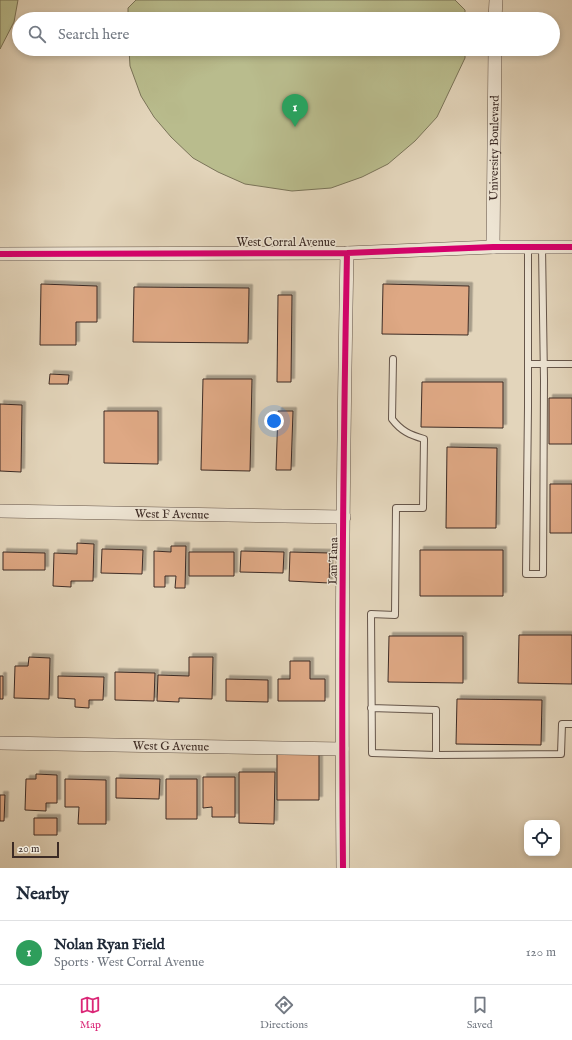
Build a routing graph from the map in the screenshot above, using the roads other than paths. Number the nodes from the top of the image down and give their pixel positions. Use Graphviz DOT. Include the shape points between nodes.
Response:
graph roads {
  1 [pos="496,0"];
  2 [pos="495,12"];
  3 [pos="495,56"];
  4 [pos="493,247"];
  5 [pos="528,247"];
  6 [pos="542,247"];
  7 [pos="572,247"];
  8 [pos="0,254"];
  9 [pos="347,254"];
  10 [pos="393,359"];
  11 [pos="528,364"];
  12 [pos="544,364"];
  13 [pos="572,364"];
  14 [pos="0,511"];
  15 [pos="344,517"];
  16 [pos="371,708"];
  17 [pos="572,724"];
  18 [pos="0,743"];
  19 [pos="342,749"];
  20 [pos="436,754"];
  21 [pos="343,868"];
  1 -- 2 [label="street"];
  3 -- 4 [label="street, University Boulevard"];
  4 -- 5 [label="street, West Corral Avenue"];
  4 -- 9 [label="street, West Corral Avenue"];
  5 -- 6 [label="street, West Corral Avenue"];
  5 -- 11 [label="lane"];
  6 -- 7 [label="street, West Corral Avenue"];
  6 -- 12 [label="lane"];
  8 -- 9 [label="street, West Corral Avenue"];
  9 -- 15 [label="street, Lan Tana"];
  10 -- 16 [label="lane" via="392,419 408,434 424,439 423,508 396,508 395,615 371,614"];
  11 -- 12 [label="lane"];
  11 -- 12 [label="lane" via="526,574 543,574"];
  12 -- 13 [label="lane"];
  14 -- 15 [label="street, West F Avenue"];
  15 -- 19 [label="street, Lan Tana"];
  16 -- 20 [label="lane" via="372,753"];
  16 -- 20 [label="lane" via="436,710"];
  17 -- 20 [label="lane" via="562,724 561,754"];
  18 -- 19 [label="street, West G Avenue"];
  19 -- 21 [label="street, Lan Tana"];
}
